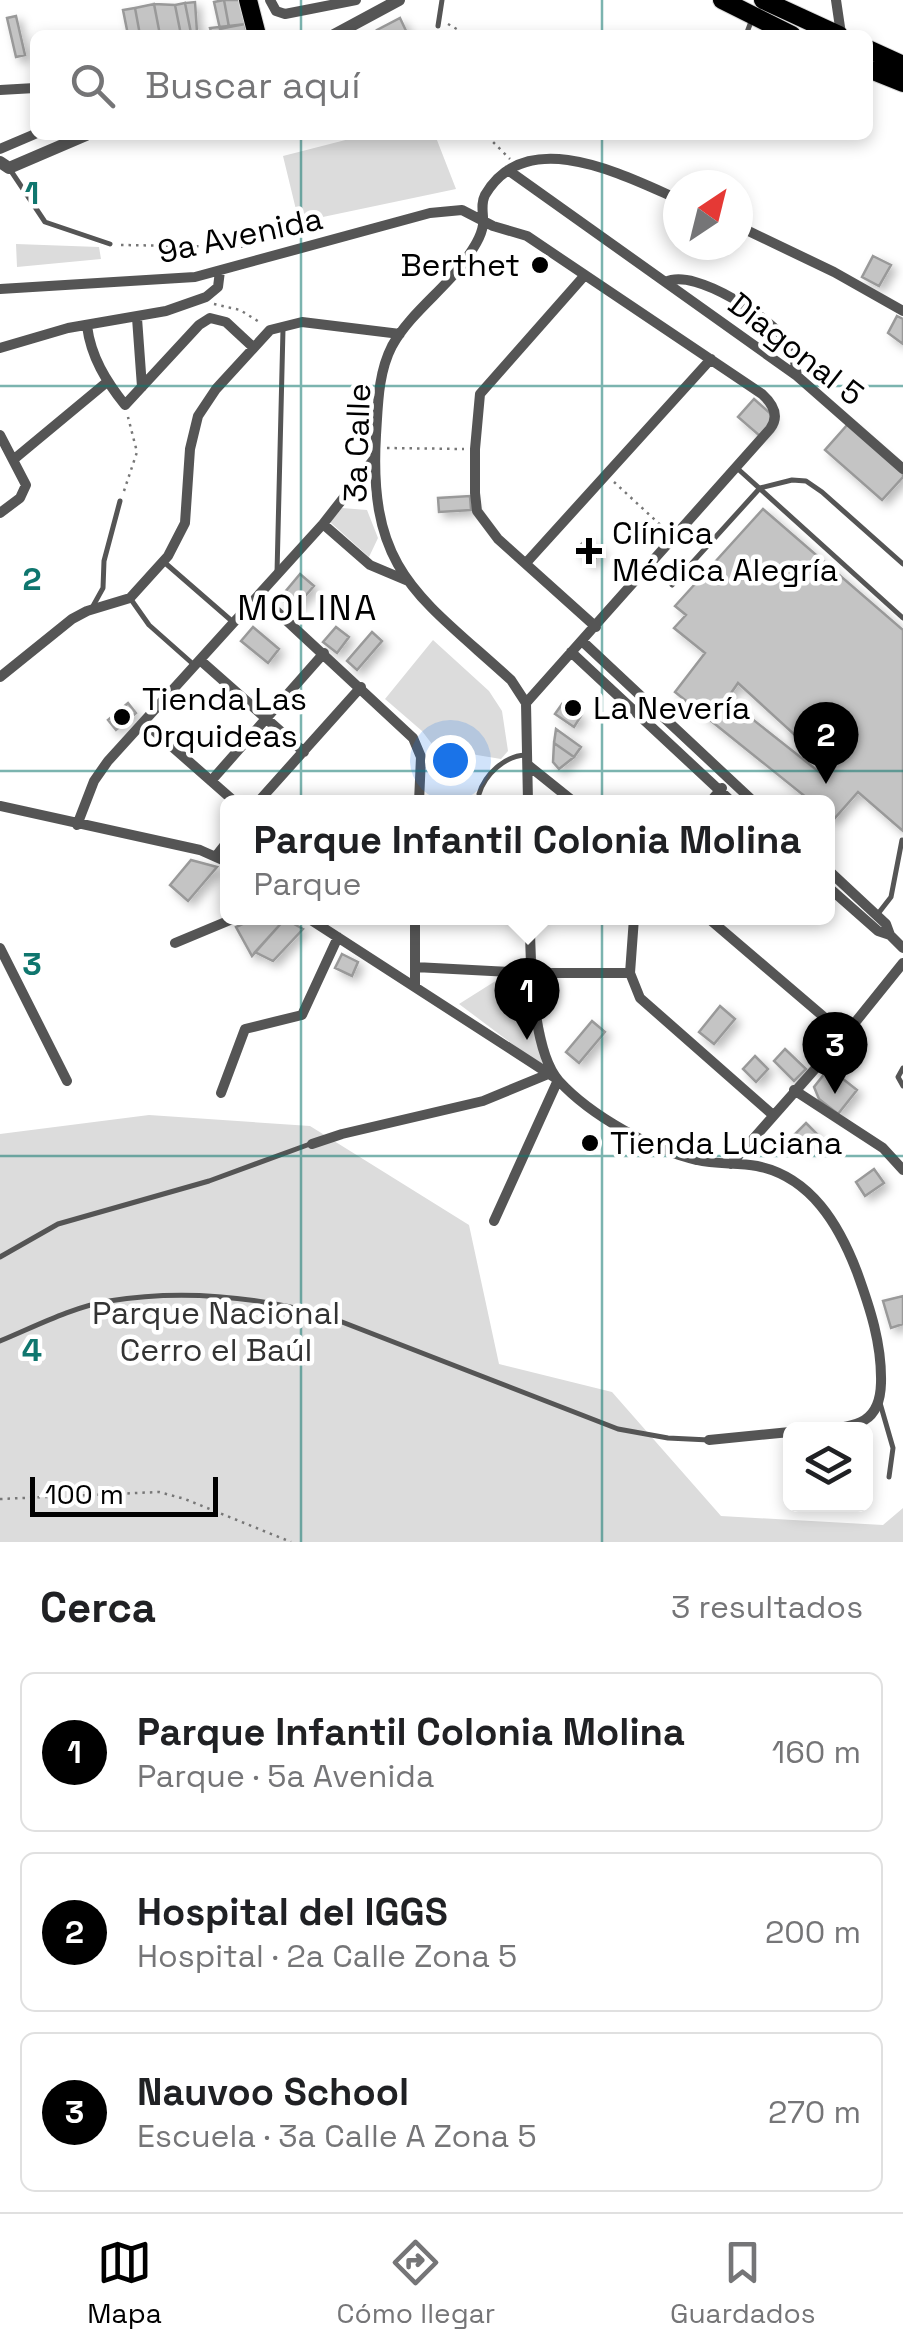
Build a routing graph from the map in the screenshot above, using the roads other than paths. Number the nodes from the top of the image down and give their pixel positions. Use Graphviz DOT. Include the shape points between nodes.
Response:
graph roads {
  1 [pos="248,0"];
  2 [pos="270,0"];
  3 [pos="356,0"];
  4 [pos="399,0"];
  5 [pos="442,0"];
  6 [pos="722,0"];
  7 [pos="836,0"];
  8 [pos="760,12"];
  9 [pos="438,26"];
  10 [pos="256,30"];
  11 [pos="343,30"];
  12 [pos="785,30"];
  13 [pos="796,30"];
  14 [pos="823,30"];
  15 [pos="839,30"];
  16 [pos="873,53"];
  17 [pos="873,68"];
  18 [pos="901,76"];
  19 [pos="30,88"];
  20 [pos="0,90"];
  21 [pos="30,136"];
  22 [pos="72,140"];
  23 [pos="0,149"];
  24 [pos="4,165"];
  25 [pos="508,170"];
  26 [pos="663,192"];
  27 [pos="483,222"];
  28 [pos="753,233"];
  29 [pos="110,244"];
  30 [pos="220,271"];
  31 [pos="585,275"];
  32 [pos="666,282"];
  33 [pos="0,290"];
  34 [pos="903,311"];
  35 [pos="137,318"];
  36 [pos="87,326"];
  37 [pos="282,326"];
  38 [pos="400,334"];
  39 [pos="253,347"];
  40 [pos="0,348"];
  41 [pos="711,359"];
  42 [pos="797,376"];
  43 [pos="107,382"];
  44 [pos="142,387"];
  45 [pos="0,435"];
  46 [pos="375,454"];
  47 [pos="13,460"];
  48 [pos="737,468"];
  49 [pos="903,469"];
  50 [pos="760,488"];
  51 [pos="120,501"];
  52 [pos="0,513"];
  53 [pos="323,524"];
  54 [pos="163,562"];
  55 [pos="526,563"];
  56 [pos="903,564"];
  57 [pos="277,574"];
  58 [pos="408,581"];
  59 [pos="672,584"];
  60 [pos="260,595"];
  61 [pos="130,598"];
  62 [pos="87,611"];
  63 [pos="903,618"];
  64 [pos="233,622"];
  65 [pos="596,627"];
  66 [pos="582,641"];
  67 [pos="571,652"];
  68 [pos="324,653"];
  69 [pos="198,663"];
  70 [pos="0,678"];
  71 [pos="361,687"];
  72 [pos="526,703"];
  73 [pos="267,719"];
  74 [pos="144,722"];
  75 [pos="304,752"];
  76 [pos="528,760"];
  77 [pos="730,780"];
  78 [pos="211,782"];
  79 [pos="720,791"];
  80 [pos="478,794"];
  81 [pos="227,795"];
  82 [pos="264,795"];
  83 [pos="419,795"];
  84 [pos="528,795"];
  85 [pos="566,795"];
  86 [pos="716,795"];
  87 [pos="724,795"];
  88 [pos="746,795"];
  89 [pos="0,806"];
  90 [pos="77,825"];
  91 [pos="902,840"];
  92 [pos="220,859"];
  93 [pos="835,876"];
  94 [pos="835,893"];
  95 [pos="877,915"];
  96 [pos="220,925"];
  97 [pos="320,925"];
  98 [pos="415,925"];
  99 [pos="530,925"];
  100 [pos="633,925"];
  101 [pos="716,925"];
  102 [pos="890,935"];
  103 [pos="338,936"];
  104 [pos="175,944"];
  105 [pos="0,948"];
  106 [pos="903,948"];
  107 [pos="903,963"];
  108 [pos="415,967"];
  109 [pos="531,973"];
  110 [pos="630,973"];
  111 [pos="415,985"];
  112 [pos="845,1035"];
  113 [pos="903,1068"];
  114 [pos="546,1075"];
  115 [pos="67,1080"];
  116 [pos="558,1080"];
  117 [pos="903,1086"];
  118 [pos="794,1090"];
  119 [pos="221,1093"];
  120 [pos="773,1115"];
  121 [pos="312,1144"];
  122 [pos="731,1164"];
  123 [pos="903,1170"];
  124 [pos="494,1221"];
  125 [pos="0,1258"];
  126 [pos="0,1342"];
  127 [pos="880,1402"];
  128 [pos="863,1422"];
  129 [pos="783,1433"];
  130 [pos="709,1440"];
  131 [pos="888,1477"];
  1 -- 10 [label="main road"];
  2 -- 3 [label="street" via="285,14"];
  4 -- 11 [label="street"];
  5 -- 9 [label="lane"];
  6 -- 8 [label="main road"];
  7 -- 15 [label="street"];
  8 -- 12 [label="main road"];
  8 -- 13 [label="main road"];
  8 -- 14 [label="main road"];
  16 -- 18 [label="main road"];
  17 -- 18 [label="main road"];
  19 -- 20 [label="street"];
  21 -- 23 [label="street"];
  22 -- 24 [label="street"];
  24 -- 29 [label="lane" via="45,222"];
  25 -- 26 [label="street" via="529,160 584,164"];
  25 -- 27 [label="street" via="486,195"];
  25 -- 32 [label="street, Diagonal 5"];
  27 -- 30 [label="street, 9a Avenida" via="462,210 430,213"];
  27 -- 31 [label="street, 9a Avenida" via="527,236"];
  27 -- 38 [label="street, 3a Calle" via="469,254"];
  28 -- 34 [label="street"];
  30 -- 33 [label="street, 9a Avenida"];
  30 -- 35 [label="street" via="213,293"];
  31 -- 41 [label="street, 9a Avenida"];
  31 -- 55 [label="street" via="480,394 477,511"];
  32 -- 42 [label="street, Diagonal 5"];
  32 -- 42 [label="street" via="687,280 762,316 793,348"];
  35 -- 36 [label="street"];
  35 -- 44 [label="street"];
  36 -- 40 [label="street"];
  36 -- 43 [label="street"];
  37 -- 38 [label="street" via="302,322"];
  37 -- 39 [label="street"];
  37 -- 57 [label="lane"];
  38 -- 46 [label="street, 3a Calle" via="380,383"];
  39 -- 44 [label="street" via="226,322 210,318"];
  39 -- 54 [label="street" via="198,416 185,523"];
  41 -- 48 [label="street, 9a Avenida" via="774,410 774,424"];
  41 -- 55 [label="street"];
  42 -- 49 [label="street, Diagonal 5"];
  43 -- 44 [label="street" via="125,405"];
  43 -- 47 [label="street"];
  45 -- 47 [label="street"];
  46 -- 53 [label="street"];
  46 -- 58 [label="street, 3a Calle" via="380,526"];
  47 -- 52 [label="street" via="25,490"];
  48 -- 50 [label="lane"];
  48 -- 65 [label="street"];
  50 -- 56 [label="lane" via="806,481"];
  50 -- 59 [label="lane"];
  50 -- 63 [label="lane"];
  51 -- 62 [label="lane" via="104,588"];
  53 -- 57 [label="street"];
  53 -- 58 [label="street" via="370,565"];
  54 -- 61 [label="street"];
  54 -- 64 [label="lane"];
  55 -- 65 [label="street"];
  57 -- 60 [label="street"];
  58 -- 72 [label="street, 3a Calle" via="512,680"];
  60 -- 64 [label="street"];
  60 -- 68 [label="street"];
  61 -- 62 [label="street"];
  61 -- 69 [label="lane" via="148,625"];
  62 -- 70 [label="street"];
  64 -- 69 [label="street"];
  65 -- 66 [label="street"];
  66 -- 67 [label="street"];
  66 -- 77 [label="street"];
  67 -- 72 [label="street"];
  67 -- 79 [label="street"];
  68 -- 71 [label="street"];
  68 -- 73 [label="street"];
  69 -- 73 [label="street"];
  69 -- 74 [label="street"];
  71 -- 75 [label="street"];
  71 -- 83 [label="street" via="418,746"];
  72 -- 76 [label="street"];
  73 -- 75 [label="street"];
  73 -- 78 [label="street"];
  74 -- 78 [label="street"];
  74 -- 90 [label="street" via="100,772"];
  75 -- 82 [label="street"];
  76 -- 80 [label="lane" via="507,757"];
  76 -- 84 [label="street"];
  76 -- 85 [label="street"];
  77 -- 79 [label="street"];
  77 -- 88 [label="street"];
  78 -- 81 [label="street"];
  79 -- 86 [label="street"];
  79 -- 87 [label="street"];
  89 -- 90 [label="street"];
  90 -- 92 [label="street"];
  91 -- 95 [label="lane" via="890,898"];
  93 -- 95 [label="street"];
  94 -- 102 [label="street"];
  95 -- 102 [label="street"];
  96 -- 104 [label="street"];
  97 -- 103 [label="street"];
  98 -- 108 [label="street"];
  99 -- 109 [label="street"];
  100 -- 110 [label="street"];
  101 -- 112 [label="street"];
  102 -- 106 [label="street"];
  103 -- 111 [label="street"];
  103 -- 119 [label="street" via="302,1015 245,1028"];
  105 -- 115 [label="street"];
  107 -- 112 [label="street"];
  108 -- 109 [label="street"];
  108 -- 111 [label="street"];
  109 -- 110 [label="street"];
  109 -- 116 [label="street" via="535,1013"];
  110 -- 120 [label="street" via="640,998"];
  111 -- 114 [label="street"];
  112 -- 118 [label="street"];
  113 -- 117 [label="lane"];
  114 -- 116 [label="street"];
  114 -- 121 [label="street" via="482,1101"];
  116 -- 122 [label="street" via="662,1150"];
  116 -- 124 [label="street"];
  118 -- 120 [label="street"];
  118 -- 123 [label="street" via="882,1148"];
  120 -- 122 [label="street"];
  121 -- 125 [label="lane" via="58,1224"];
  122 -- 127 [label="street" via="799,1183 847,1246 874,1318"];
  126 -- 130 [label="lane" via="107,1302 211,1294 276,1302 618,1429"];
  127 -- 128 [label="street"];
  127 -- 131 [label="lane" via="893,1448"];
  129 -- 130 [label="street"];
}
